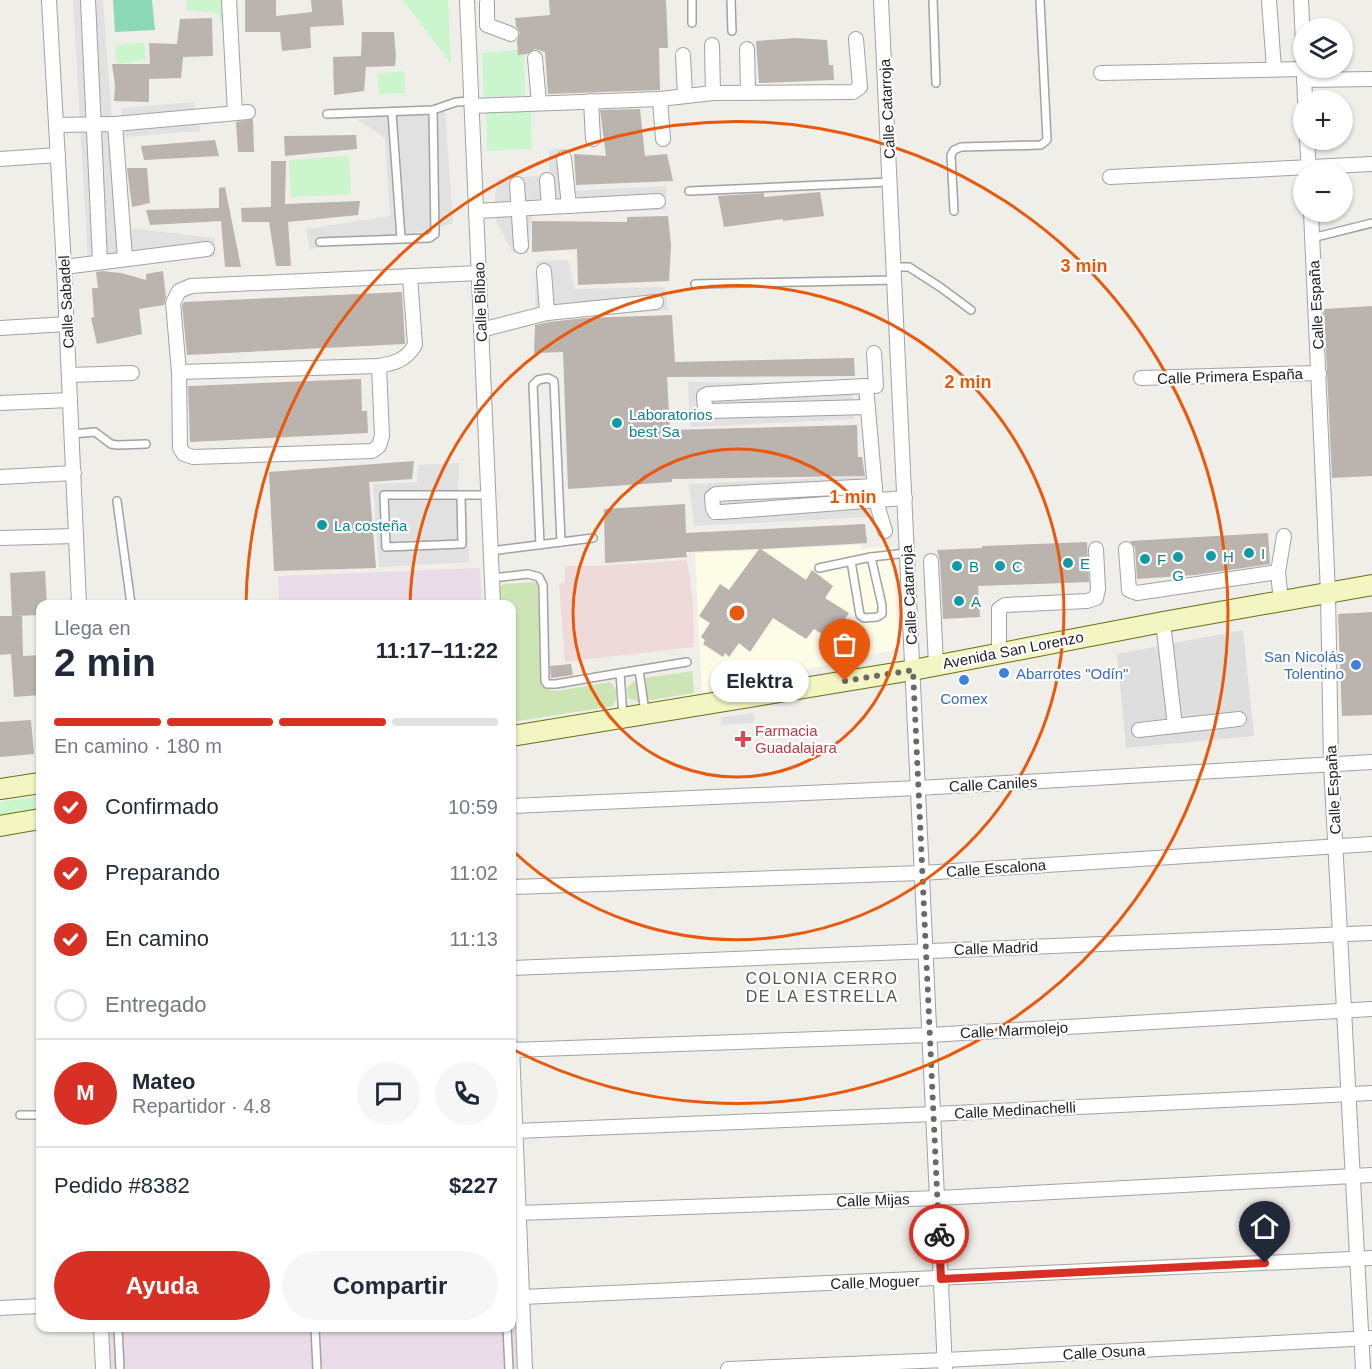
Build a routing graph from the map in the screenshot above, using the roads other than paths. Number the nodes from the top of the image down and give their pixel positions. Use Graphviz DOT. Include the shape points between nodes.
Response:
graph roads {
  1 [pos="49,0"];
  2 [pos="88,0"];
  3 [pos="230,0"];
  4 [pos="692,0"];
  5 [pos="730,0"];
  6 [pos="882,0"];
  7 [pos="933,0"];
  8 [pos="1040,0"];
  9 [pos="1269,0"];
  10 [pos="1301,0"];
  11 [pos="468,2"];
  12 [pos="487,2"];
  13 [pos="1302,18"];
  14 [pos="693,23"];
  15 [pos="732,31"];
  16 [pos="511,34"];
  17 [pos="856,39"];
  18 [pos="712,45"];
  19 [pos="747,49"];
  20 [pos="683,55"];
  21 [pos="535,58"];
  22 [pos="1274,69"];
  23 [pos="1293,70"];
  24 [pos="1101,73"];
  25 [pos="1353,77"];
  26 [pos="1372,79"];
  27 [pos="936,83"];
  28 [pos="713,93"];
  29 [pos="748,93"];
  30 [pos="685,96"];
  31 [pos="660,99"];
  32 [pos="591,101"];
  33 [pos="472,103"];
  34 [pos="539,103"];
  35 [pos="433,110"];
  36 [pos="392,112"];
  37 [pos="327,114"];
  38 [pos="115,123"];
  39 [pos="57,124"];
  40 [pos="94,124"];
  41 [pos="593,139"];
  42 [pos="663,139"];
  43 [pos="58,155"];
  44 [pos="564,158"];
  45 [pos="0,159"];
  46 [pos="1372,164"];
  47 [pos="1353,166"];
  48 [pos="1293,171"];
  49 [pos="1110,177"];
  50 [pos="547,180"];
  51 [pos="890,182"];
  52 [pos="517,183"];
  53 [pos="689,191"];
  54 [pos="658,201"];
  55 [pos="569,206"];
  56 [pos="549,207"];
  57 [pos="519,209"];
  58 [pos="476,211"];
  59 [pos="954,211"];
  60 [pos="1311,222"];
  61 [pos="1372,223"];
  62 [pos="401,238"];
  63 [pos="1312,238"];
  64 [pos="320,242"];
  65 [pos="521,246"];
  66 [pos="207,249"];
  67 [pos="125,258"];
  68 [pos="100,261"];
  69 [pos="64,267"];
  70 [pos="544,271"];
  71 [pos="479,273"];
  72 [pos="894,274"];
  73 [pos="410,277"];
  74 [pos="695,284"];
  75 [pos="656,302"];
  76 [pos="971,310"];
  77 [pos="547,313"];
  78 [pos="67,324"];
  79 [pos="0,328"];
  80 [pos="481,330"];
  81 [pos="874,353"];
  82 [pos="379,366"];
  83 [pos="179,372"];
  84 [pos="132,373"];
  85 [pos="1320,373"];
  86 [pos="69,375"];
  87 [pos="1141,378"];
  88 [pos="871,386"];
  89 [pos="900,386"];
  90 [pos="70,400"];
  91 [pos="0,403"];
  92 [pos="868,407"];
  93 [pos="72,434"];
  94 [pos="146,444"];
  95 [pos="74,473"];
  96 [pos="0,477"];
  97 [pos="875,494"];
  98 [pos="461,495"];
  99 [pos="488,495"];
  100 [pos="905,498"];
  101 [pos="117,501"];
  102 [pos="885,531"];
  103 [pos="76,536"];
  104 [pos="1284,536"];
  105 [pos="0,538"];
  106 [pos="593,538"];
  107 [pos="561,542"];
  108 [pos="540,545"];
  109 [pos="1096,549"];
  110 [pos="1126,549"];
  111 [pos="490,551"];
  112 [pos="907,553"];
  113 [pos="871,557"];
  114 [pos="851,561"];
  115 [pos="931,561"];
  116 [pos="819,568"];
  117 [pos="1278,572"];
  118 [pos="492,578"];
  119 [pos="1372,585"];
  120 [pos="1328,593"];
  121 [pos="79,600"];
  122 [pos="130,600"];
  123 [pos="493,600"];
  124 [pos="1281,602"];
  125 [pos="1163,622"];
  126 [pos="999,652"];
  127 [pos="687,662"];
  128 [pos="936,664"];
  129 [pos="639,670"];
  130 [pos="913,670"];
  131 [pos="620,673"];
  132 [pos="645,715"];
  133 [pos="623,718"];
  134 [pos="1239,719"];
  135 [pos="1175,726"];
  136 [pos="1139,730"];
  137 [pos="516,735"];
  138 [pos="1372,762"];
  139 [pos="1331,764"];
  140 [pos="36,784"];
  141 [pos="918,788"];
  142 [pos="0,789"];
  143 [pos="516,806"];
  144 [pos="36,820"];
  145 [pos="0,826"];
  146 [pos="1372,844"];
  147 [pos="1335,846"];
  148 [pos="922,873"];
  149 [pos="516,887"];
  150 [pos="1372,933"];
  151 [pos="1341,935"];
  152 [pos="926,951"];
  153 [pos="516,968"];
  154 [pos="1372,1009"];
  155 [pos="1344,1011"];
  156 [pos="930,1035"];
  157 [pos="516,1049"];
  158 [pos="1372,1094"];
  159 [pos="1350,1095"];
  160 [pos="933,1114"];
  161 [pos="20,1115"];
  162 [pos="36,1115"];
  163 [pos="516,1131"];
  164 [pos="516,1158"];
  165 [pos="1372,1175"];
  166 [pos="1354,1176"];
  167 [pos="938,1198"];
  168 [pos="518,1213"];
  169 [pos="1372,1258"];
  170 [pos="1357,1259"];
  171 [pos="941,1279"];
  172 [pos="522,1297"];
  173 [pos="36,1306"];
  174 [pos="0,1308"];
  175 [pos="101,1332"];
  176 [pos="118,1332"];
  177 [pos="315,1332"];
  178 [pos="507,1332"];
  179 [pos="1367,1338"];
  180 [pos="945,1365"];
  181 [pos="103,1369"];
  182 [pos="120,1369"];
  183 [pos="317,1369"];
  184 [pos="509,1369"];
  185 [pos="525,1369"];
  186 [pos="728,1369"];
  187 [pos="1363,1369"];
  1 -- 39 [label="street, Calle Sabadel"];
  2 -- 40 [label="street"];
  3 -- 38 [label="street" via="241,112"];
  4 -- 14 [label="lane"];
  5 -- 15 [label="lane"];
  6 -- 51 [label="street, Calle Catarroja"];
  7 -- 27 [label="lane"];
  8 -- 59 [label="lane" via="1047,140 1041,145 954,150"];
  9 -- 22 [label="street"];
  10 -- 13 [label="street"];
  11 -- 12 [label="street"];
  11 -- 33 [label="street, Calle Bilbao"];
  12 -- 16 [label="street" via="487,25"];
  17 -- 29 [label="street" via="858,90"];
  18 -- 28 [label="street"];
  19 -- 29 [label="street"];
  20 -- 30 [label="street"];
  21 -- 34 [label="street"];
  22 -- 23 [label="street"];
  22 -- 24 [label="street"];
  25 -- 26 [label="street"];
  28 -- 29 [label="street"];
  28 -- 30 [label="street"];
  30 -- 31 [label="street"];
  31 -- 32 [label="street"];
  31 -- 42 [label="street"];
  32 -- 34 [label="street"];
  32 -- 41 [label="street"];
  33 -- 34 [label="street"];
  33 -- 35 [label="lane" via="456,102"];
  33 -- 58 [label="street, Calle Bilbao"];
  35 -- 36 [label="lane"];
  35 -- 62 [label="lane" via="435,234 429,238"];
  36 -- 37 [label="lane"];
  36 -- 62 [label="lane"];
  38 -- 40 [label="street"];
  38 -- 67 [label="street"];
  39 -- 40 [label="street"];
  39 -- 43 [label="street, Calle Sabadel"];
  40 -- 68 [label="street"];
  43 -- 45 [label="street"];
  43 -- 69 [label="street, Calle Sabadel"];
  44 -- 55 [label="street"];
  46 -- 47 [label="street"];
  48 -- 49 [label="street"];
  50 -- 56 [label="street"];
  51 -- 53 [label="lane"];
  51 -- 72 [label="street, Calle Catarroja"];
  52 -- 57 [label="street"];
  54 -- 55 [label="street"];
  55 -- 56 [label="street"];
  56 -- 57 [label="street"];
  57 -- 58 [label="street"];
  57 -- 65 [label="street"];
  58 -- 71 [label="street, Calle Bilbao"];
  60 -- 63 [label="street, Calle España"];
  61 -- 63 [label="lane"];
  62 -- 64 [label="lane"];
  63 -- 85 [label="street, Calle España"];
  66 -- 67 [label="street"];
  67 -- 68 [label="street"];
  68 -- 69 [label="street"];
  69 -- 78 [label="street, Calle Sabadel"];
  70 -- 77 [label="street"];
  71 -- 73 [label="street"];
  71 -- 80 [label="street, Calle Bilbao"];
  72 -- 74 [label="lane"];
  72 -- 76 [label="lane" via="909,267"];
  72 -- 89 [label="street, Calle Catarroja"];
  73 -- 82 [label="street" via="415,345 399,362"];
  73 -- 83 [label="street" via="191,286 179,291 173,303"];
  75 -- 77 [label="street"];
  77 -- 80 [label="street"];
  78 -- 79 [label="street"];
  78 -- 86 [label="street, Calle Sabadel"];
  80 -- 99 [label="street, Calle Bilbao"];
  81 -- 88 [label="street"];
  82 -- 83 [label="street"];
  82 -- 83 [label="street" via="382,436 379,446 372,451 193,457 180,448"];
  84 -- 86 [label="street"];
  85 -- 87 [label="street, Calle Primera España"];
  85 -- 120 [label="street, Calle España"];
  86 -- 90 [label="street, Calle Sabadel"];
  88 -- 89 [label="street"];
  88 -- 92 [label="street"];
  88 -- 92 [label="street" via="704,396 709,411"];
  89 -- 100 [label="street, Calle Catarroja"];
  90 -- 91 [label="street"];
  90 -- 93 [label="street, Calle Sabadel"];
  92 -- 97 [label="street"];
  93 -- 94 [label="lane" via="95,432 111,444"];
  93 -- 95 [label="street, Calle Sabadel"];
  95 -- 96 [label="street"];
  95 -- 103 [label="street, Calle Sabadel"];
  97 -- 97 [label="street" via="716,494 712,497 713,508 721,512"];
  97 -- 100 [label="street"];
  97 -- 102 [label="street"];
  98 -- 98 [label="lane" via="384,495 386,547 462,544"];
  98 -- 99 [label="lane"];
  99 -- 111 [label="street, Calle Bilbao"];
  100 -- 112 [label="street, Calle Catarroja"];
  101 -- 122 [label="lane"];
  103 -- 105 [label="street"];
  103 -- 121 [label="street, Calle Sabadel"];
  104 -- 117 [label="street"];
  106 -- 107 [label="lane"];
  107 -- 108 [label="lane"];
  107 -- 108 [label="lane" via="554,381 548,378 533,385"];
  108 -- 111 [label="lane"];
  109 -- 126 [label="street" via="1096,598 1005,605 999,609"];
  110 -- 117 [label="street" via="1129,590 1137,593"];
  111 -- 118 [label="street, Calle Bilbao"];
  112 -- 113 [label="lane"];
  112 -- 130 [label="street, Calle Catarroja"];
  113 -- 114 [label="lane"];
  113 -- 114 [label="lane" via="882,605 882,614 877,617 860,615"];
  114 -- 116 [label="lane"];
  115 -- 128 [label="street"];
  117 -- 124 [label="street"];
  118 -- 123 [label="street, Calle Bilbao"];
  118 -- 131 [label="lane" via="528,574 539,577 543,585 547,684"];
  119 -- 120 [label="main road, Avenida San Lorenzo"];
  120 -- 124 [label="main road, Avenida San Lorenzo"];
  120 -- 139 [label="street, Calle España"];
  124 -- 125 [label="main road, Avenida San Lorenzo"];
  125 -- 126 [label="main road, Avenida San Lorenzo"];
  125 -- 135 [label="street"];
  126 -- 128 [label="main road, Avenida San Lorenzo"];
  127 -- 129 [label="lane"];
  128 -- 130 [label="main road, Avenida San Lorenzo"];
  129 -- 131 [label="lane"];
  129 -- 132 [label="lane"];
  130 -- 132 [label="main road, Avenida San Lorenzo"];
  130 -- 141 [label="street, Calle Catarroja"];
  131 -- 133 [label="lane"];
  132 -- 133 [label="main road, Avenida San Lorenzo"];
  133 -- 137 [label="main road, Avenida San Lorenzo"];
  134 -- 135 [label="street"];
  135 -- 136 [label="street"];
  138 -- 139 [label="street, Calle Caniles"];
  139 -- 141 [label="street, Calle Caniles"];
  139 -- 147 [label="street, Calle España"];
  140 -- 142 [label="main road"];
  141 -- 143 [label="street, Calle Caniles"];
  141 -- 148 [label="street, Calle Catarroja"];
  144 -- 145 [label="main road"];
  146 -- 147 [label="street, Calle Escalona"];
  147 -- 148 [label="street, Calle Escalona"];
  147 -- 151 [label="street, Calle España"];
  148 -- 149 [label="street, Calle Escalona"];
  148 -- 152 [label="street, Calle Catarroja"];
  150 -- 151 [label="street, Calle Madrid"];
  151 -- 152 [label="street, Calle Madrid"];
  151 -- 155 [label="street, Calle España"];
  152 -- 153 [label="street, Calle Madrid"];
  152 -- 156 [label="street, Calle Catarroja"];
  154 -- 155 [label="street, Calle Marmolejo"];
  155 -- 156 [label="street, Calle Marmolejo"];
  155 -- 159 [label="street, Calle España"];
  156 -- 157 [label="street, Calle Marmolejo"];
  156 -- 160 [label="street, Calle Catarroja"];
  158 -- 159 [label="street, Calle Medinachelli"];
  159 -- 160 [label="street, Calle Medinachelli"];
  159 -- 166 [label="street, Calle España"];
  160 -- 163 [label="street, Calle Medinachelli"];
  160 -- 167 [label="street, Calle Catarroja"];
  161 -- 162 [label="lane"];
  164 -- 168 [label="street"];
  165 -- 166 [label="street, Calle Mijas"];
  166 -- 167 [label="street, Calle Mijas"];
  166 -- 170 [label="street, Calle España"];
  167 -- 168 [label="street, Calle Mijas"];
  167 -- 171 [label="street, Calle Catarroja"];
  168 -- 172 [label="street"];
  169 -- 170 [label="street, Calle Moguer"];
  170 -- 171 [label="street, Calle Moguer"];
  170 -- 179 [label="street, Calle España"];
  171 -- 172 [label="street, Calle Moguer"];
  171 -- 180 [label="street, Calle Catarroja"];
  172 -- 185 [label="street"];
  173 -- 174 [label="street"];
  175 -- 181 [label="street"];
  176 -- 182 [label="lane"];
  177 -- 183 [label="lane"];
  178 -- 184 [label="lane"];
  179 -- 180 [label="street, Calle Osuna"];
  179 -- 187 [label="street, Calle España"];
  180 -- 186 [label="street, Calle Osuna"];
}
